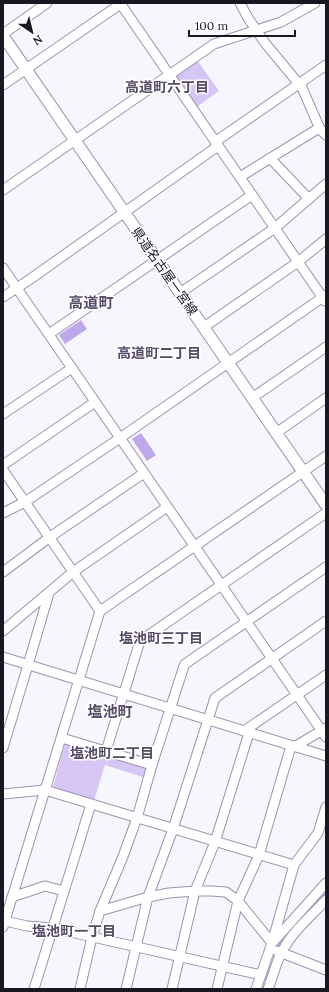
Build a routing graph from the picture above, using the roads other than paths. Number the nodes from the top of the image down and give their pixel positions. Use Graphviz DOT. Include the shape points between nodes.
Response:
graph roads {
  1 [pos="47,3"];
  2 [pos="121,3"];
  3 [pos="240,3"];
  4 [pos="315,3"];
  5 [pos="256,30"];
  6 [pos="3,35"];
  7 [pos="326,66"];
  8 [pos="26,69"];
  9 [pos="170,75"];
  10 [pos="300,83"];
  11 [pos="3,85"];
  12 [pos="323,132"];
  13 [pos="75,141"];
  14 [pos="217,144"];
  15 [pos="270,158"];
  16 [pos="240,177"];
  17 [pos="326,184"];
  18 [pos="3,190"];
  19 [pos="252,195"];
  20 [pos="309,199"];
  21 [pos="125,213"];
  22 [pos="275,228"];
  23 [pos="326,239"];
  24 [pos="157,260"];
  25 [pos="298,262"];
  26 [pos="3,268"];
  27 [pos="18,288"];
  28 [pos="180,293"];
  29 [pos="3,298"];
  30 [pos="325,298"];
  31 [pos="204,328"];
  32 [pos="49,334"];
  33 [pos="326,347"];
  34 [pos="228,363"];
  35 [pos="72,368"];
  36 [pos="252,398"];
  37 [pos="326,398"];
  38 [pos="95,402"];
  39 [pos="3,414"];
  40 [pos="276,433"];
  41 [pos="120,438"];
  42 [pos="326,456"];
  43 [pos="3,466"];
  44 [pos="3,470"];
  45 [pos="303,471"];
  46 [pos="144,473"];
  47 [pos="25,502"];
  48 [pos="326,505"];
  49 [pos="167,507"];
  50 [pos="326,513"];
  51 [pos="3,514"];
  52 [pos="50,537"];
  53 [pos="194,546"];
  54 [pos="326,567"];
  55 [pos="3,572"];
  56 [pos="73,572"];
  57 [pos="221,586"];
  58 [pos="49,593"];
  59 [pos="100,611"];
  60 [pos="326,621"];
  61 [pos="246,622"];
  62 [pos="3,631"];
  63 [pos="3,657"];
  64 [pos="272,659"];
  65 [pos="28,665"];
  66 [pos="326,675"];
  67 [pos="79,681"];
  68 [pos="124,694"];
  69 [pos="297,695"];
  70 [pos="170,708"];
  71 [pos="207,720"];
  72 [pos="247,732"];
  73 [pos="325,732"];
  74 [pos="62,738"];
  75 [pos="292,747"];
  76 [pos="3,748"];
  77 [pos="106,751"];
  78 [pos="326,756"];
  79 [pos="152,765"];
  80 [pos="45,790"];
  81 [pos="3,794"];
  82 [pos="91,804"];
  83 [pos="326,807"];
  84 [pos="137,818"];
  85 [pos="173,829"];
  86 [pos="322,834"];
  87 [pos="216,842"];
  88 [pos="259,855"];
  89 [pos="294,865"];
  90 [pos="326,883"];
  91 [pos="64,891"];
  92 [pos="195,891"];
  93 [pos="12,897"];
  94 [pos="148,897"];
  95 [pos="238,900"];
  96 [pos="326,900"];
  97 [pos="100,911"];
  98 [pos="4,920"];
  99 [pos="53,928"];
  100 [pos="92,937"];
  101 [pos="136,947"];
  102 [pos="275,949"];
  103 [pos="179,957"];
  104 [pos="222,967"];
  105 [pos="326,970"];
  106 [pos="261,975"];
  107 [pos="34,989"];
  108 [pos="80,989"];
  109 [pos="126,989"];
  110 [pos="172,989"];
  111 [pos="217,989"];
  112 [pos="256,989"];
  113 [pos="268,989"];
  1 -- 6 [label="street"];
  2 -- 8 [label="street"];
  2 -- 9 [label="street"];
  3 -- 5 [label="street"];
  4 -- 5 [label="street" via="281,22"];
  5 -- 9 [label="street" via="214,44"];
  5 -- 10 [label="street"];
  6 -- 8 [label="main road, 県道名古屋一宮線"];
  7 -- 10 [label="street"];
  8 -- 11 [label="street"];
  8 -- 13 [label="main road, 県道名古屋一宮線"];
  9 -- 13 [label="street"];
  9 -- 14 [label="street"];
  10 -- 12 [label="street"];
  10 -- 14 [label="street"];
  12 -- 15 [label="street"];
  13 -- 18 [label="street"];
  13 -- 21 [label="main road, 県道名古屋一宮線"];
  14 -- 16 [label="street"];
  14 -- 21 [label="street"];
  15 -- 16 [label="street"];
  15 -- 20 [label="street"];
  16 -- 19 [label="street"];
  17 -- 20 [label="street"];
  19 -- 22 [label="street"];
  19 -- 24 [label="street"];
  20 -- 22 [label="street"];
  21 -- 24 [label="main road, 県道名古屋一宮線"];
  21 -- 27 [label="street"];
  22 -- 25 [label="street"];
  22 -- 28 [label="street"];
  23 -- 25 [label="street"];
  24 -- 28 [label="main road, 県道名古屋一宮線"];
  24 -- 32 [label="street"];
  25 -- 30 [label="street"];
  25 -- 31 [label="street"];
  26 -- 27 [label="street"];
  27 -- 29 [label="street"];
  27 -- 32 [label="street"];
  28 -- 31 [label="main road, 県道名古屋一宮線"];
  30 -- 34 [label="street"];
  31 -- 34 [label="main road, 県道名古屋一宮線"];
  32 -- 35 [label="street"];
  33 -- 36 [label="street"];
  34 -- 36 [label="main road, 県道名古屋一宮線"];
  34 -- 41 [label="street"];
  35 -- 38 [label="street"];
  35 -- 39 [label="street"];
  36 -- 40 [label="main road, 県道名古屋一宮線"];
  37 -- 40 [label="street"];
  38 -- 41 [label="street"];
  38 -- 43 [label="street"];
  40 -- 45 [label="main road, 県道名古屋一宮線"];
  41 -- 46 [label="street"];
  41 -- 47 [label="street"];
  42 -- 45 [label="street"];
  44 -- 47 [label="street"];
  45 -- 48 [label="main road, 県道名古屋一宮線"];
  45 -- 53 [label="street"];
  46 -- 49 [label="street"];
  46 -- 52 [label="street"];
  47 -- 51 [label="street"];
  47 -- 52 [label="street"];
  49 -- 53 [label="street"];
  49 -- 56 [label="street"];
  50 -- 57 [label="street"];
  52 -- 55 [label="street"];
  52 -- 56 [label="street"];
  53 -- 57 [label="street"];
  53 -- 59 [label="street"];
  54 -- 61 [label="street"];
  56 -- 58 [label="street"];
  56 -- 59 [label="street"];
  57 -- 61 [label="street"];
  57 -- 68 [label="street" via="140,641"];
  58 -- 62 [label="street"];
  58 -- 65 [label="street"];
  59 -- 67 [label="street"];
  60 -- 64 [label="street"];
  61 -- 64 [label="street"];
  61 -- 70 [label="street" via="185,664"];
  63 -- 65 [label="street"];
  64 -- 69 [label="street"];
  64 -- 71 [label="street" via="215,698"];
  65 -- 67 [label="street"];
  65 -- 76 [label="street"];
  66 -- 69 [label="street"];
  67 -- 68 [label="street"];
  67 -- 74 [label="street"];
  68 -- 70 [label="street"];
  68 -- 77 [label="street"];
  69 -- 72 [label="street"];
  69 -- 73 [label="street"];
  70 -- 71 [label="street"];
  70 -- 79 [label="street"];
  71 -- 72 [label="street"];
  71 -- 85 [label="street"];
  72 -- 75 [label="street"];
  72 -- 87 [label="street"];
  73 -- 75 [label="street"];
  74 -- 77 [label="street"];
  74 -- 80 [label="street"];
  75 -- 78 [label="street"];
  75 -- 88 [label="street"];
  77 -- 79 [label="street"];
  79 -- 84 [label="street"];
  80 -- 81 [label="street"];
  80 -- 82 [label="street"];
  80 -- 93 [label="street"];
  82 -- 84 [label="street"];
  82 -- 91 [label="street"];
  83 -- 86 [label="street"];
  84 -- 85 [label="street"];
  84 -- 97 [label="street"];
  85 -- 87 [label="street"];
  85 -- 94 [label="street"];
  86 -- 89 [label="street"];
  87 -- 88 [label="street"];
  87 -- 92 [label="street"];
  88 -- 89 [label="street"];
  88 -- 95 [label="street"];
  89 -- 102 [label="street"];
  90 -- 102 [label="street"];
  91 -- 93 [label="street" via="45,886"];
  91 -- 99 [label="street"];
  92 -- 94 [label="street"];
  92 -- 95 [label="street" via="226,892"];
  92 -- 103 [label="street"];
  93 -- 98 [label="street"];
  94 -- 97 [label="street"];
  94 -- 101 [label="street"];
  95 -- 102 [label="street"];
  95 -- 104 [label="street"];
  96 -- 102 [label="street" via="287,943"];
  97 -- 100 [label="street"];
  98 -- 99 [label="street" via="27,926"];
  99 -- 100 [label="street"];
  99 -- 107 [label="street"];
  100 -- 101 [label="street"];
  100 -- 108 [label="street"];
  101 -- 103 [label="street"];
  101 -- 109 [label="street"];
  102 -- 105 [label="street"];
  102 -- 106 [label="street"];
  102 -- 113 [label="street"];
  103 -- 104 [label="street"];
  103 -- 110 [label="street"];
  104 -- 106 [label="street"];
  104 -- 111 [label="street"];
  106 -- 112 [label="street"];
}
